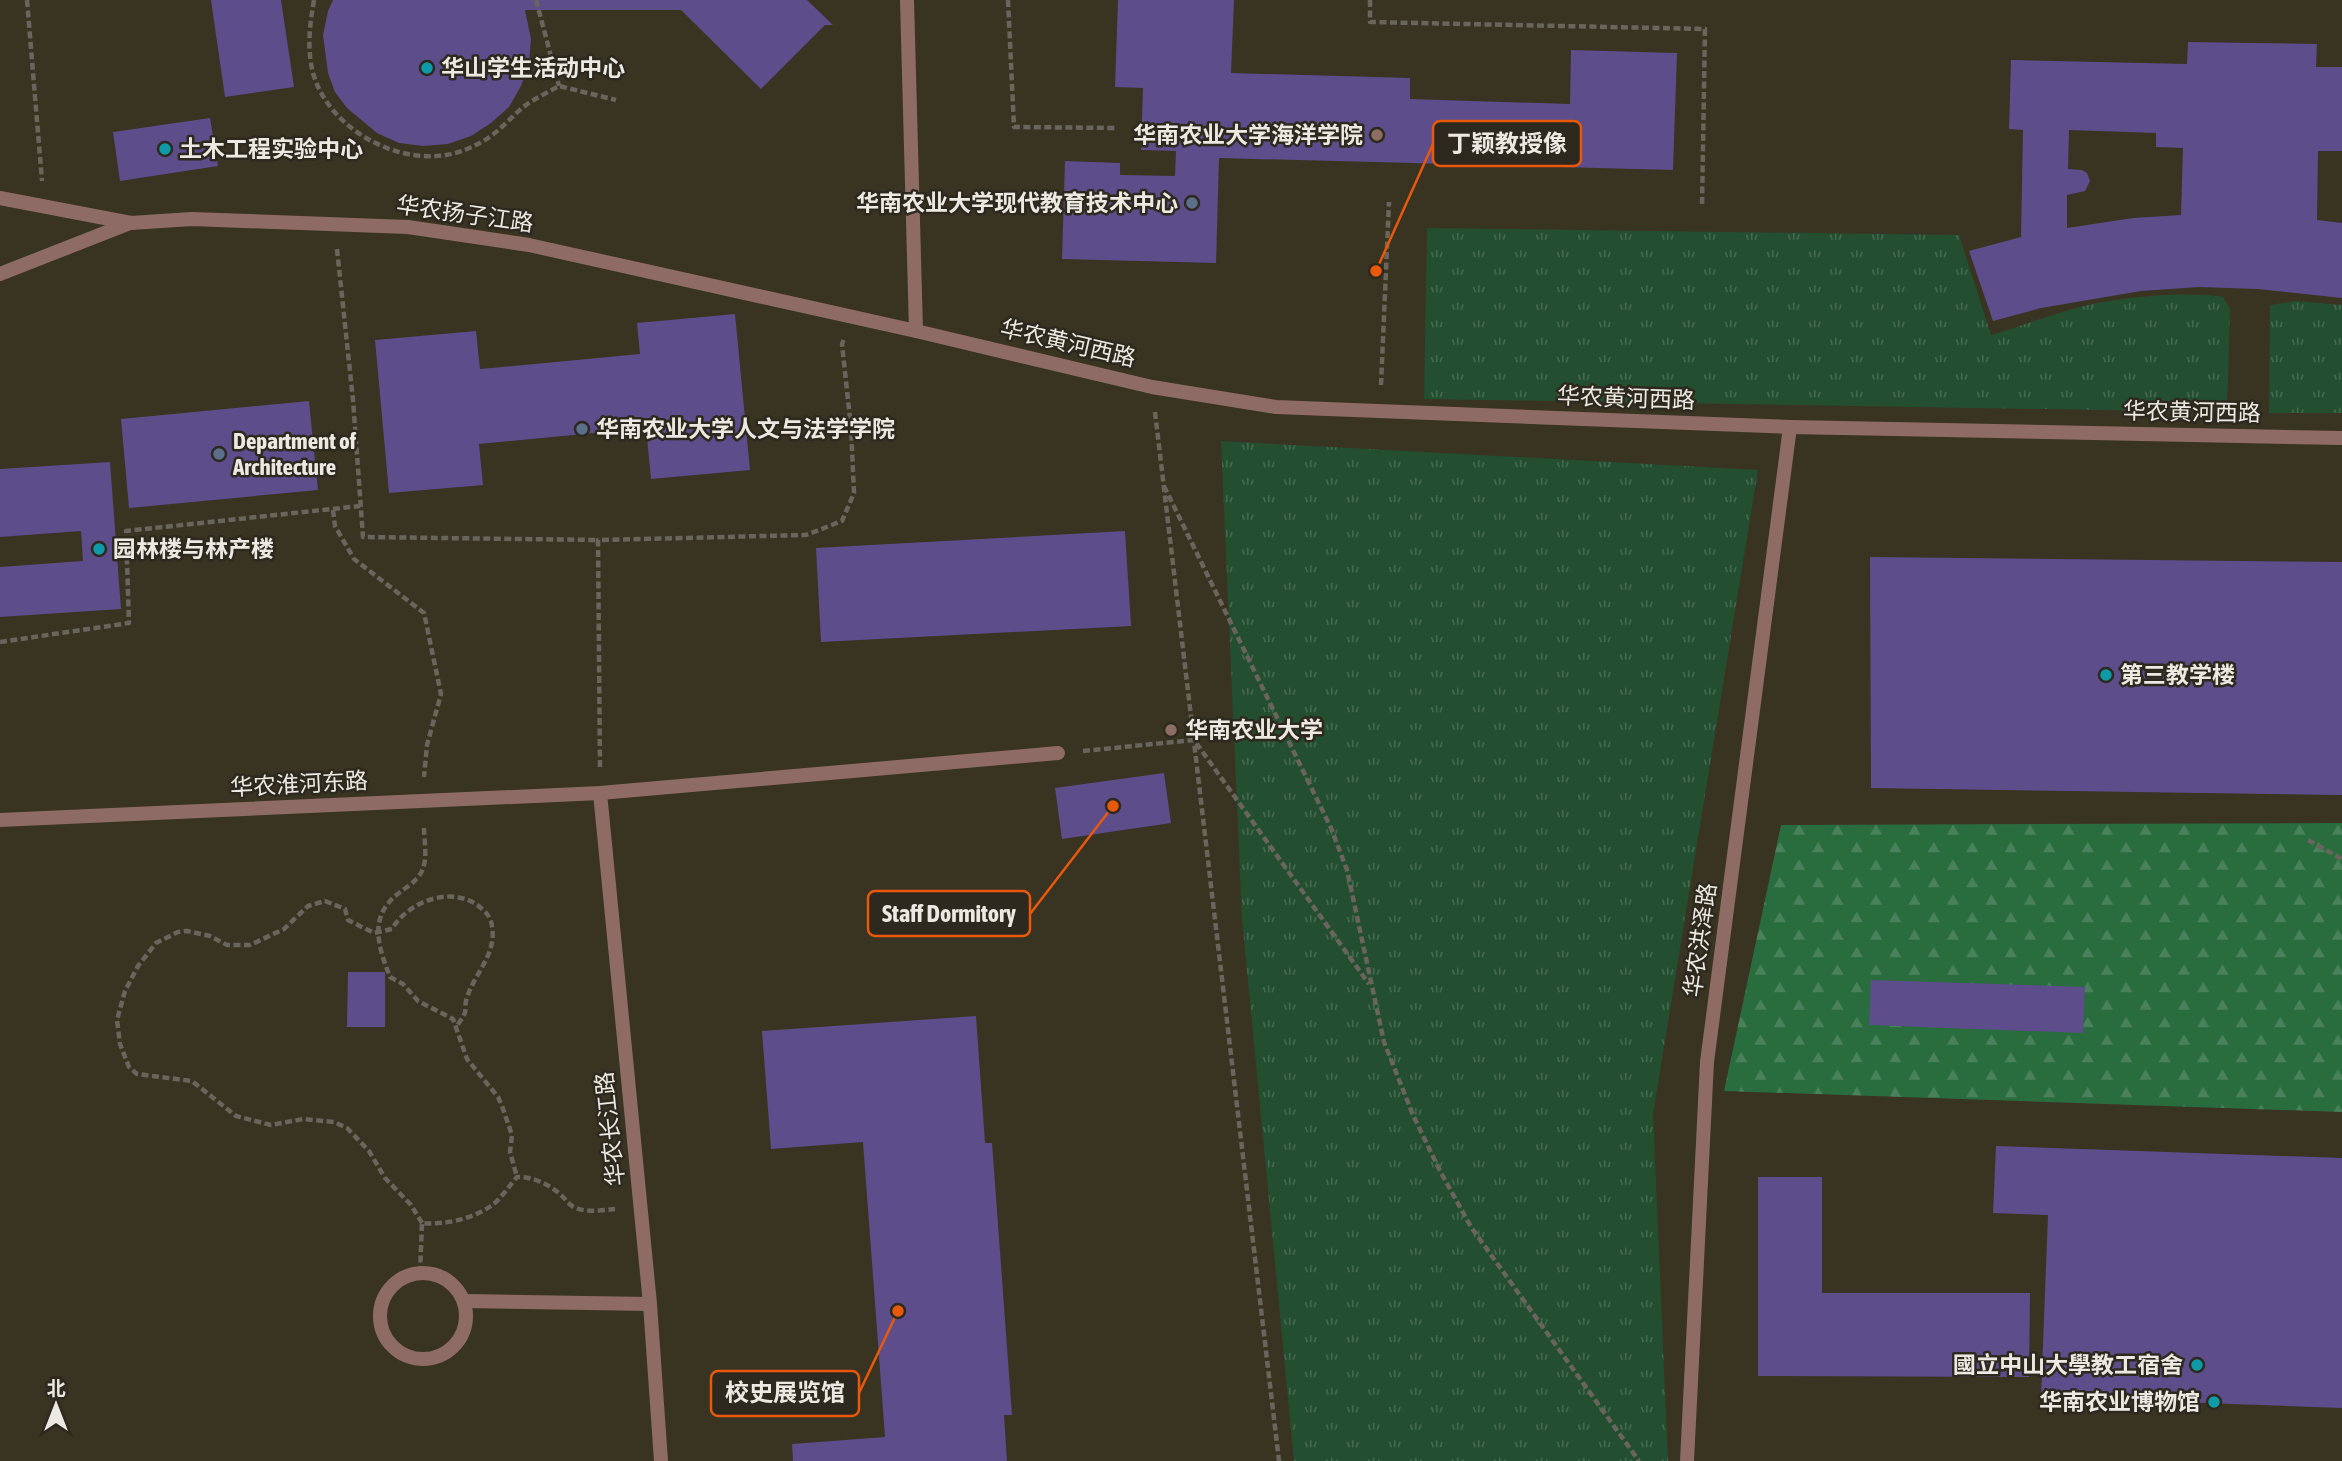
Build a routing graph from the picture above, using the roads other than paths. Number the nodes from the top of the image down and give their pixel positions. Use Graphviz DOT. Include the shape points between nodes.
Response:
graph roads {
  1 [pos="907,0"];
  2 [pos="0,198"];
  3 [pos="131,223"];
  4 [pos="0,274"];
  5 [pos="916,331"];
  6 [pos="1790,427"];
  7 [pos="2342,438"];
  8 [pos="1058,753"];
  9 [pos="600,793"];
  10 [pos="0,820"];
  11 [pos="464,1301"];
  12 [pos="650,1304"];
  13 [pos="661,1461"];
  14 [pos="1687,1461"];
  1 -- 5 [label="street"];
  2 -- 3 [label="street, 华农扬子江路"];
  3 -- 4 [label="street"];
  3 -- 5 [label="street, 华农扬子江路" via="192,219 408,227 529,245"];
  5 -- 6 [label="street, 华农黄河西路" via="1152,387 1276,407"];
  6 -- 7 [label="street, 华农黄河西路"];
  6 -- 14 [label="street, 华农洪泽路" via="1707,1062"];
  8 -- 9 [label="street, 华农淮河东路"];
  9 -- 10 [label="street, 华农淮河东路"];
  9 -- 12 [label="street, 华农长江路"];
  11 -- 11 [label="street" via="463,1331 444,1353 415,1358 389,1343 382,1331 379,1318 386,1292 396,1282 420,1273 446,1279"];
  11 -- 12 [label="street"];
  12 -- 13 [label="street, 华农长江路"];
}
